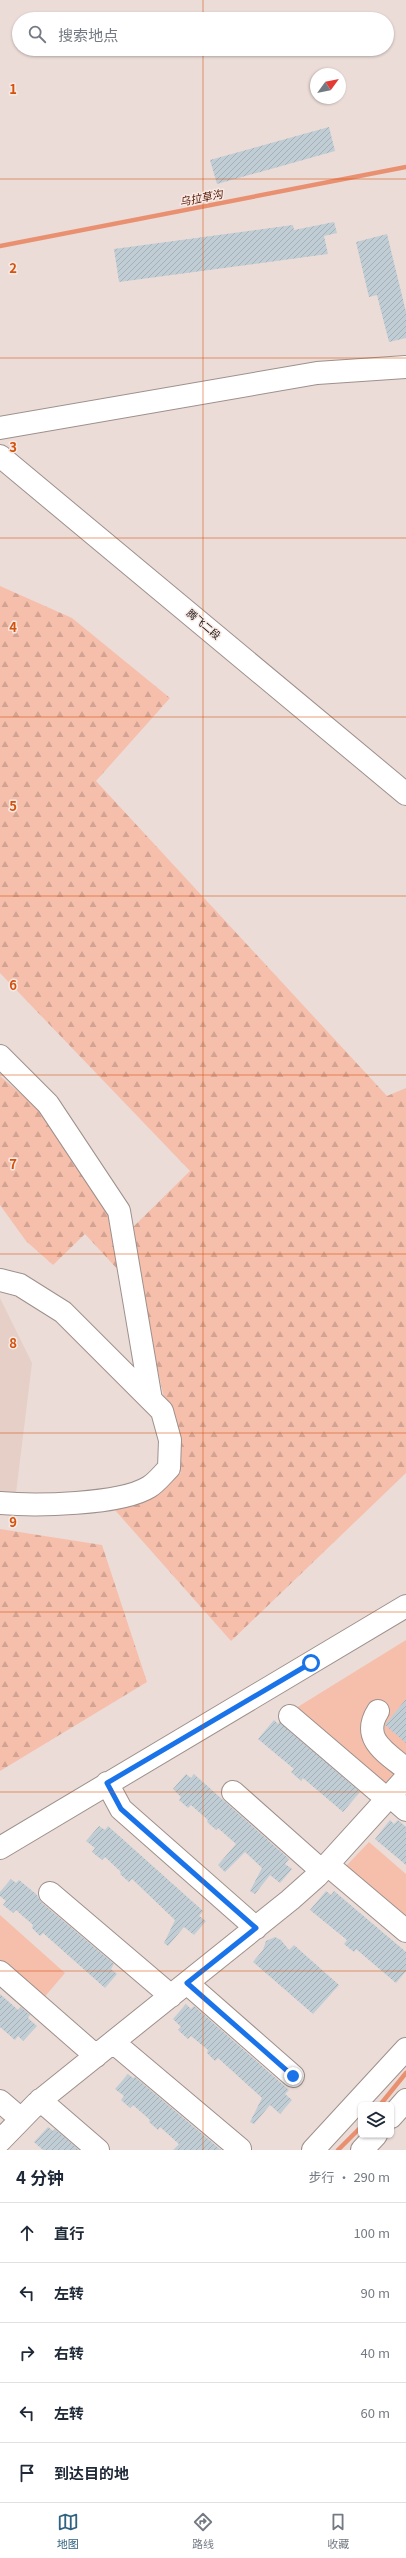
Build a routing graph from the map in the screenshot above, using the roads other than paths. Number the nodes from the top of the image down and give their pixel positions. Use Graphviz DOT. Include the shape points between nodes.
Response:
graph roads {
  1 [pos="406,368"];
  2 [pos="0,428"];
  3 [pos="0,456"];
  4 [pos="406,794"];
  5 [pos="0,1056"];
  6 [pos="0,1280"];
  7 [pos="151,1400"];
  8 [pos="0,1503"];
  9 [pos="406,1606"];
  10 [pos="378,1711"];
  11 [pos="290,1716"];
  12 [pos="406,1769"];
  13 [pos="406,1778"];
  14 [pos="107,1783"];
  15 [pos="233,1792"];
  16 [pos="388,1798"];
  17 [pos="406,1810"];
  18 [pos="0,1848"];
  19 [pos="325,1868"];
  20 [pos="50,1893"];
  21 [pos="256,1928"];
  22 [pos="406,1930"];
  23 [pos="0,1972"];
  24 [pos="179,1989"];
  25 [pos="113,2042"];
  26 [pos="406,2049"];
  27 [pos="96,2056"];
  28 [pos="293,2076"];
  29 [pos="40,2100"];
  30 [pos="406,2100"];
  31 [pos="0,2101"];
  32 [pos="394,2114"];
  33 [pos="21,2119"];
  34 [pos="373,2138"];
  35 [pos="0,2141"];
  36 [pos="240,2149"];
  37 [pos="98,2150"];
  38 [pos="313,2150"];
  39 [pos="362,2150"];
  1 -- 2 [label="street" via="317,372"];
  3 -- 4 [label="street, 腾飞二段"];
  5 -- 7 [label="street" via="48,1104 119,1211"];
  6 -- 7 [label="street" via="20,1285 63,1312"];
  7 -- 8 [label="street" via="162,1411 170,1440 169,1468 149,1488 114,1499 35,1506"];
  9 -- 14 [label="street"];
  10 -- 12 [label="street" via="372,1720 371,1731 376,1744"];
  11 -- 16 [label="street"];
  13 -- 16 [label="street"];
  14 -- 18 [label="street"];
  14 -- 21 [label="street" via="121,1809"];
  15 -- 19 [label="street"];
  16 -- 17 [label="street"];
  16 -- 19 [label="street"];
  19 -- 21 [label="street"];
  19 -- 22 [label="street"];
  20 -- 24 [label="street"];
  21 -- 24 [label="street"];
  23 -- 27 [label="street"];
  24 -- 25 [label="street"];
  24 -- 28 [label="street"];
  25 -- 27 [label="street"];
  25 -- 36 [label="street"];
  26 -- 38 [label="street"];
  27 -- 29 [label="street"];
  29 -- 33 [label="street"];
  29 -- 37 [label="street"];
  30 -- 32 [label="street"];
  31 -- 33 [label="street"];
  33 -- 35 [label="street"];
  34 -- 39 [label="street"];
}
